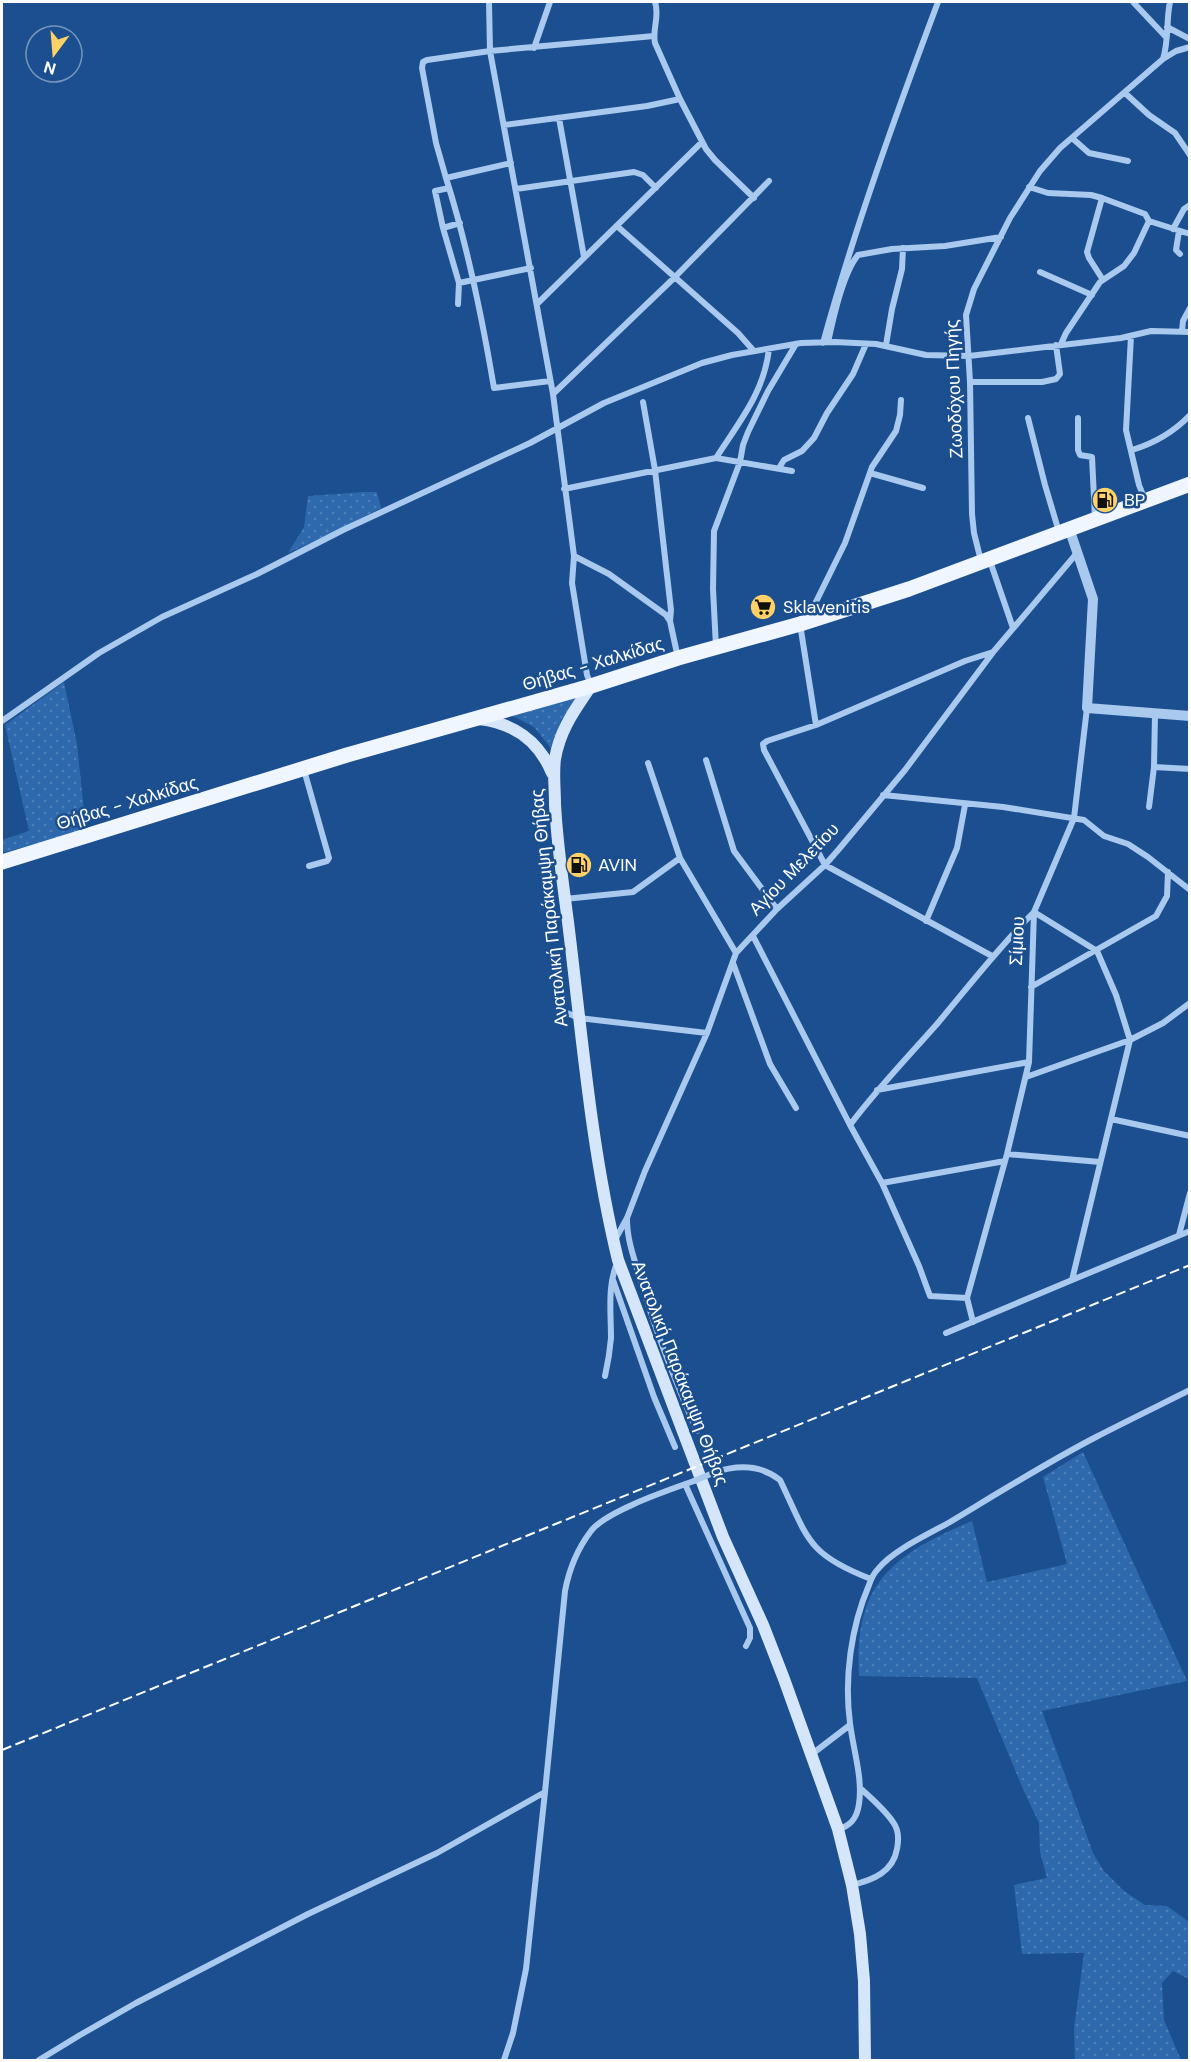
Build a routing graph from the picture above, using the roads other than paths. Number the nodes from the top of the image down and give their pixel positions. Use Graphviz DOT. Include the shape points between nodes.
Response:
graph roads {
  1 [pos="489,2"];
  2 [pos="550,2"];
  3 [pos="655,2"];
  4 [pos="938,2"];
  5 [pos="1133,2"];
  6 [pos="1170,2"];
  7 [pos="1167,27"];
  8 [pos="654,36"];
  9 [pos="1166,37"];
  10 [pos="1190,39"];
  11 [pos="1190,47"];
  12 [pos="534,48"];
  13 [pos="490,51"];
  14 [pos="1163,59"];
  15 [pos="1125,93"];
  16 [pos="680,99"];
  17 [pos="559,118"];
  18 [pos="504,125"];
  19 [pos="1072,138"];
  20 [pos="702,142"];
  21 [pos="1190,155"];
  22 [pos="1128,161"];
  23 [pos="511,163"];
  24 [pos="446,178"];
  25 [pos="570,181"];
  26 [pos="769,181"];
  27 [pos="1029,187"];
  28 [pos="449,188"];
  29 [pos="656,188"];
  30 [pos="516,189"];
  31 [pos="754,198"];
  32 [pos="1102,198"];
  33 [pos="1190,205"];
  34 [pos="1149,221"];
  35 [pos="460,223"];
  36 [pos="616,226"];
  37 [pos="443,228"];
  38 [pos="1176,230"];
  39 [pos="1190,234"];
  40 [pos="1000,237"];
  41 [pos="903,248"];
  42 [pos="1180,254"];
  43 [pos="584,257"];
  44 [pos="531,268"];
  45 [pos="1040,272"];
  46 [pos="674,278"];
  47 [pos="474,280"];
  48 [pos="1103,280"];
  49 [pos="459,283"];
  50 [pos="1092,296"];
  51 [pos="458,304"];
  52 [pos="537,304"];
  53 [pos="1190,308"];
  54 [pos="1186,332"];
  55 [pos="1131,336"];
  56 [pos="825,343"];
  57 [pos="796,344"];
  58 [pos="866,344"];
  59 [pos="886,345"];
  60 [pos="1059,345"];
  61 [pos="769,349"];
  62 [pos="753,350"];
  63 [pos="969,356"];
  64 [pos="550,381"];
  65 [pos="970,382"];
  66 [pos="553,394"];
  67 [pos="901,400"];
  68 [pos="643,402"];
  69 [pos="1190,415"];
  70 [pos="1028,418"];
  71 [pos="1078,418"];
  72 [pos="556,430"];
  73 [pos="1132,450"];
  74 [pos="716,458"];
  75 [pos="740,462"];
  76 [pos="779,468"];
  77 [pos="655,470"];
  78 [pos="792,471"];
  79 [pos="870,473"];
  80 [pos="1190,484"];
  81 [pos="923,488"];
  82 [pos="564,489"];
  83 [pos="1145,500"];
  84 [pos="1095,518"];
  85 [pos="1064,530"];
  86 [pos="1077,554"];
  87 [pos="574,556"];
  88 [pos="985,560"];
  89 [pos="670,621"];
  90 [pos="803,623"];
  91 [pos="1013,628"];
  92 [pos="716,647"];
  93 [pos="994,651"];
  94 [pos="678,658"];
  95 [pos="591,686"];
  96 [pos="1087,708"];
  97 [pos="1155,714"];
  98 [pos="1190,716"];
  99 [pos="476,719"];
  100 [pos="2,721"];
  101 [pos="816,725"];
  102 [pos="706,760"];
  103 [pos="648,763"];
  104 [pos="1154,767"];
  105 [pos="304,769"];
  106 [pos="1190,769"];
  107 [pos="554,777"];
  108 [pos="883,795"];
  109 [pos="965,805"];
  110 [pos="1149,807"];
  111 [pos="1074,818"];
  112 [pos="680,858"];
  113 [pos="2,862"];
  114 [pos="825,865"];
  115 [pos="309,866"];
  116 [pos="1167,872"];
  117 [pos="1190,890"];
  118 [pos="565,899"];
  119 [pos="777,909"];
  120 [pos="1034,912"];
  121 [pos="926,921"];
  122 [pos="753,936"];
  123 [pos="1097,951"];
  124 [pos="736,953"];
  125 [pos="992,956"];
  126 [pos="733,963"];
  127 [pos="1031,987"];
  128 [pos="1190,1003"];
  129 [pos="560,1010"];
  130 [pos="579,1017"];
  131 [pos="707,1033"];
  132 [pos="1130,1040"];
  133 [pos="1029,1062"];
  134 [pos="1026,1077"];
  135 [pos="877,1090"];
  136 [pos="796,1108"];
  137 [pos="1111,1119"];
  138 [pos="850,1125"];
  139 [pos="1190,1136"];
  140 [pos="1006,1158"];
  141 [pos="1100,1162"];
  142 [pos="882,1183"];
  143 [pos="1190,1193"];
  144 [pos="627,1218"];
  145 [pos="1190,1231"];
  146 [pos="1179,1235"];
  147 [pos="614,1241"];
  148 [pos="618,1260"];
  149 [pos="613,1280"];
  150 [pos="1072,1281"];
  151 [pos="968,1298"];
  152 [pos="973,1323"];
  153 [pos="946,1333"];
  154 [pos="605,1376"];
  155 [pos="1190,1390"];
  156 [pos="697,1431"];
  157 [pos="675,1447"];
  158 [pos="685,1484"];
  159 [pos="871,1579"];
  160 [pos="746,1646"];
  161 [pos="850,1725"];
  162 [pos="811,1755"];
  163 [pos="860,1788"];
  164 [pos="545,1792"];
  165 [pos="838,1829"];
  166 [pos="852,1885"];
  167 [pos="39,2061"];
  168 [pos="504,2061"];
  169 [pos="865,2061"];
  1 -- 13 [label="street"];
  2 -- 12 [label="street"];
  3 -- 8 [label="street" via="658,13"];
  4 -- 56 [label="street" via="852,242 831,307"];
  5 -- 9 [label="street"];
  6 -- 7 [label="street"];
  7 -- 9 [label="street"];
  7 -- 10 [label="street"];
  8 -- 12 [label="street"];
  8 -- 16 [label="street"];
  9 -- 14 [label="street"];
  11 -- 14 [label="street, Ζωοδόχου Πηγής"];
  12 -- 13 [label="street"];
  13 -- 18 [label="street"];
  13 -- 24 [label="street" via="423,62 436,143"];
  14 -- 15 [label="street, Ζωοδόχου Πηγής"];
  15 -- 19 [label="street, Ζωοδόχου Πηγής"];
  15 -- 21 [label="street" via="1176,133"];
  16 -- 17 [label="street"];
  16 -- 20 [label="street"];
  17 -- 18 [label="street"];
  17 -- 25 [label="street"];
  18 -- 23 [label="street"];
  19 -- 22 [label="street" via="1089,153"];
  19 -- 27 [label="street, Ζωοδόχου Πηγής"];
  20 -- 29 [label="street"];
  20 -- 31 [label="street" via="714,160"];
  23 -- 24 [label="street"];
  23 -- 30 [label="street"];
  24 -- 28 [label="street"];
  25 -- 29 [label="street" via="634,172 644,175"];
  25 -- 30 [label="street"];
  25 -- 43 [label="street"];
  26 -- 31 [label="street"];
  27 -- 32 [label="street" via="1048,193"];
  27 -- 40 [label="street, Ζωοδόχου Πηγής"];
  28 -- 35 [label="street"];
  28 -- 37 [label="street" via="435,191"];
  29 -- 36 [label="street"];
  30 -- 44 [label="street"];
  31 -- 46 [label="street"];
  32 -- 34 [label="street" via="1145,214"];
  32 -- 48 [label="street" via="1088,252"];
  33 -- 38 [label="street" via="1184,209"];
  34 -- 38 [label="street"];
  34 -- 48 [label="street" via="1124,266"];
  35 -- 37 [label="street"];
  35 -- 47 [label="street"];
  36 -- 43 [label="street"];
  36 -- 46 [label="street"];
  37 -- 49 [label="street"];
  38 -- 39 [label="street"];
  38 -- 42 [label="street" via="1176,250"];
  40 -- 41 [label="street"];
  40 -- 63 [label="street, Ζωοδόχου Πηγής" via="968,304"];
  41 -- 56 [label="street" via="864,253 853,261"];
  41 -- 59 [label="street"];
  43 -- 52 [label="street"];
  44 -- 47 [label="street"];
  44 -- 52 [label="street"];
  45 -- 50 [label="street"];
  46 -- 62 [label="street"];
  46 -- 66 [label="street"];
  47 -- 49 [label="street"];
  47 -- 64 [label="street" via="494,388"];
  48 -- 50 [label="street"];
  49 -- 51 [label="street"];
  50 -- 60 [label="street"];
  52 -- 64 [label="street"];
  53 -- 54 [label="street" via="1183,321"];
  54 -- 55 [label="street"];
  55 -- 60 [label="street"];
  55 -- 73 [label="street" via="1126,420"];
  56 -- 57 [label="street"];
  56 -- 58 [label="street"];
  57 -- 61 [label="street"];
  57 -- 75 [label="street" via="768,391 743,445"];
  58 -- 59 [label="street"];
  58 -- 76 [label="street" via="854,374 814,438"];
  59 -- 63 [label="street" via="926,355"];
  60 -- 63 [label="street"];
  60 -- 65 [label="street" via="1060,374 1056,379"];
  61 -- 62 [label="street"];
  61 -- 74 [label="street" via="756,397"];
  62 -- 72 [label="street" via="670,375 604,403"];
  63 -- 65 [label="street, Ζωοδόχου Πηγής"];
  64 -- 66 [label="street"];
  65 -- 88 [label="street, Ζωοδόχου Πηγής" via="972,514 974,533"];
  66 -- 72 [label="street"];
  67 -- 79 [label="street" via="896,431"];
  68 -- 77 [label="street"];
  69 -- 73 [label="street" via="1162,439"];
  70 -- 85 [label="street" via="1045,484"];
  71 -- 84 [label="street" via="1078,450 1080,455 1092,457"];
  72 -- 82 [label="street"];
  72 -- 100 [label="street" via="162,617 99,653"];
  73 -- 83 [label="street"];
  74 -- 75 [label="street"];
  74 -- 77 [label="street"];
  75 -- 76 [label="street"];
  75 -- 92 [label="street" via="714,531"];
  76 -- 78 [label="street"];
  77 -- 82 [label="street"];
  77 -- 89 [label="street"];
  79 -- 81 [label="street"];
  79 -- 90 [label="street" via="845,543"];
  80 -- 83 [label="main road, Θήβας - Χαλκίδας"];
  82 -- 87 [label="street"];
  83 -- 84 [label="main road, Θήβας - Χαλκίδας"];
  84 -- 85 [label="main road, Θήβας - Χαλκίδας"];
  85 -- 86 [label="street"];
  85 -- 88 [label="main road, Θήβας - Χαλκίδας"];
  86 -- 91 [label="street, Αγίου Μελετίου"];
  86 -- 96 [label="street, Σίμιου" via="1093,599"];
  87 -- 89 [label="street" via="609,574"];
  87 -- 95 [label="street" via="572,583"];
  88 -- 90 [label="main road, Θήβας - Χαλκίδας"];
  88 -- 91 [label="street, Ζωοδόχου Πηγής"];
  89 -- 94 [label="street"];
  90 -- 92 [label="main road, Θήβας - Χαλκίδας"];
  90 -- 101 [label="street"];
  91 -- 93 [label="street, Αγίου Μελετίου"];
  92 -- 94 [label="main road, Θήβας - Χαλκίδας"];
  93 -- 101 [label="street"];
  93 -- 108 [label="street, Αγίου Μελετίου"];
  94 -- 95 [label="main road, Θήβας - Χαλκίδας"];
  95 -- 99 [label="main road, Θήβας - Χαλκίδας"];
  95 -- 107 [label="main road, Ανατολική Παράκαμψη Θήβας" via="563,729"];
  96 -- 97 [label="street"];
  96 -- 111 [label="street, Σίμιου"];
  97 -- 98 [label="street"];
  97 -- 104 [label="street"];
  99 -- 105 [label="main road, Θήβας - Χαλκίδας"];
  99 -- 107 [label="main road" via="509,726 524,735 547,761"];
  101 -- 114 [label="street" via="767,741 764,750"];
  102 -- 119 [label="street" via="734,851"];
  103 -- 112 [label="street"];
  104 -- 106 [label="street"];
  104 -- 110 [label="street"];
  105 -- 113 [label="main road, Θήβας - Χαλκίδας"];
  105 -- 115 [label="street" via="329,858"];
  107 -- 118 [label="main road, Ανατολική Παράκαμψη Θήβας"];
  108 -- 109 [label="street"];
  108 -- 114 [label="street, Αγίου Μελετίου"];
  109 -- 111 [label="street"];
  109 -- 121 [label="street" via="957,848"];
  111 -- 116 [label="street" via="1137,850"];
  111 -- 120 [label="street, Σίμιου"];
  112 -- 118 [label="street" via="633,892"];
  112 -- 124 [label="street"];
  114 -- 119 [label="street, Αγίου Μελετίου"];
  114 -- 121 [label="street"];
  116 -- 117 [label="street"];
  116 -- 123 [label="street" via="1167,896 1156,916"];
  118 -- 130 [label="main road, Ανατολική Παράκαμψη Θήβας"];
  119 -- 122 [label="street, Αγίου Μελετίου"];
  120 -- 123 [label="street"];
  120 -- 125 [label="street"];
  120 -- 127 [label="street, Σίμιου"];
  121 -- 125 [label="street"];
  122 -- 124 [label="street, Αγίου Μελετίου"];
  122 -- 138 [label="street"];
  123 -- 127 [label="street"];
  123 -- 132 [label="street"];
  124 -- 126 [label="street, Αγίου Μελετίου"];
  125 -- 135 [label="street"];
  126 -- 131 [label="street, Αγίου Μελετίου"];
  126 -- 136 [label="street" via="770,1064"];
  127 -- 133 [label="street, Σίμιου"];
  128 -- 132 [label="street"];
  129 -- 130 [label="street"];
  130 -- 131 [label="street"];
  130 -- 147 [label="main road, Ανατολική Παράκαμψη Θήβας" via="596,1153"];
  131 -- 144 [label="street, Αγίου Μελετίου"];
  132 -- 134 [label="street"];
  132 -- 137 [label="street"];
  133 -- 134 [label="street, Σίμιου"];
  133 -- 135 [label="street"];
  134 -- 140 [label="street, Σίμιου"];
  135 -- 138 [label="street"];
  137 -- 139 [label="street"];
  137 -- 141 [label="street"];
  138 -- 142 [label="street"];
  140 -- 141 [label="street"];
  140 -- 142 [label="street"];
  140 -- 151 [label="street, Σίμιου"];
  141 -- 150 [label="street"];
  142 -- 151 [label="street" via="930,1296"];
  143 -- 146 [label="street"];
  144 -- 147 [label="street, Αγίου Μελετίου"];
  144 -- 156 [label="street" via="627,1234 646,1298"];
  145 -- 146 [label="street"];
  146 -- 150 [label="street"];
  147 -- 148 [label="main road, Ανατολική Παράκαμψη Θήβας"];
  148 -- 149 [label="street"];
  148 -- 162 [label="main road, Ανατολική Παράκαμψη Θήβας" via="691,1456 771,1647"];
  149 -- 154 [label="street"];
  149 -- 157 [label="street"];
  150 -- 152 [label="street"];
  151 -- 152 [label="street"];
  152 -- 153 [label="street"];
  155 -- 159 [label="street" via="1095,1437 972,1508 898,1552"];
  158 -- 159 [label="street, bridge" via="735,1467 771,1473 780,1480 803,1531 816,1549 837,1565"];
  158 -- 160 [label="street" via="750,1628"];
  158 -- 164 [label="street" via="625,1508 591,1530 573,1562 565,1591"];
  159 -- 161 [label="street" via="853,1641"];
  161 -- 162 [label="street"];
  161 -- 163 [label="street"];
  162 -- 165 [label="main road, Ανατολική Παράκαμψη Θήβας"];
  163 -- 165 [label="street" via="853,1821"];
  163 -- 166 [label="street" via="894,1824 899,1837 896,1856 886,1870"];
  164 -- 167 [label="street" via="428,1857 136,2003"];
  164 -- 168 [label="street" via="526,1969"];
  165 -- 166 [label="main road, Ανατολική Παράκαμψη Θήβας"];
  166 -- 169 [label="main road, Ανατολική Παράκαμψη Θήβας" via="862,1959"];
}
